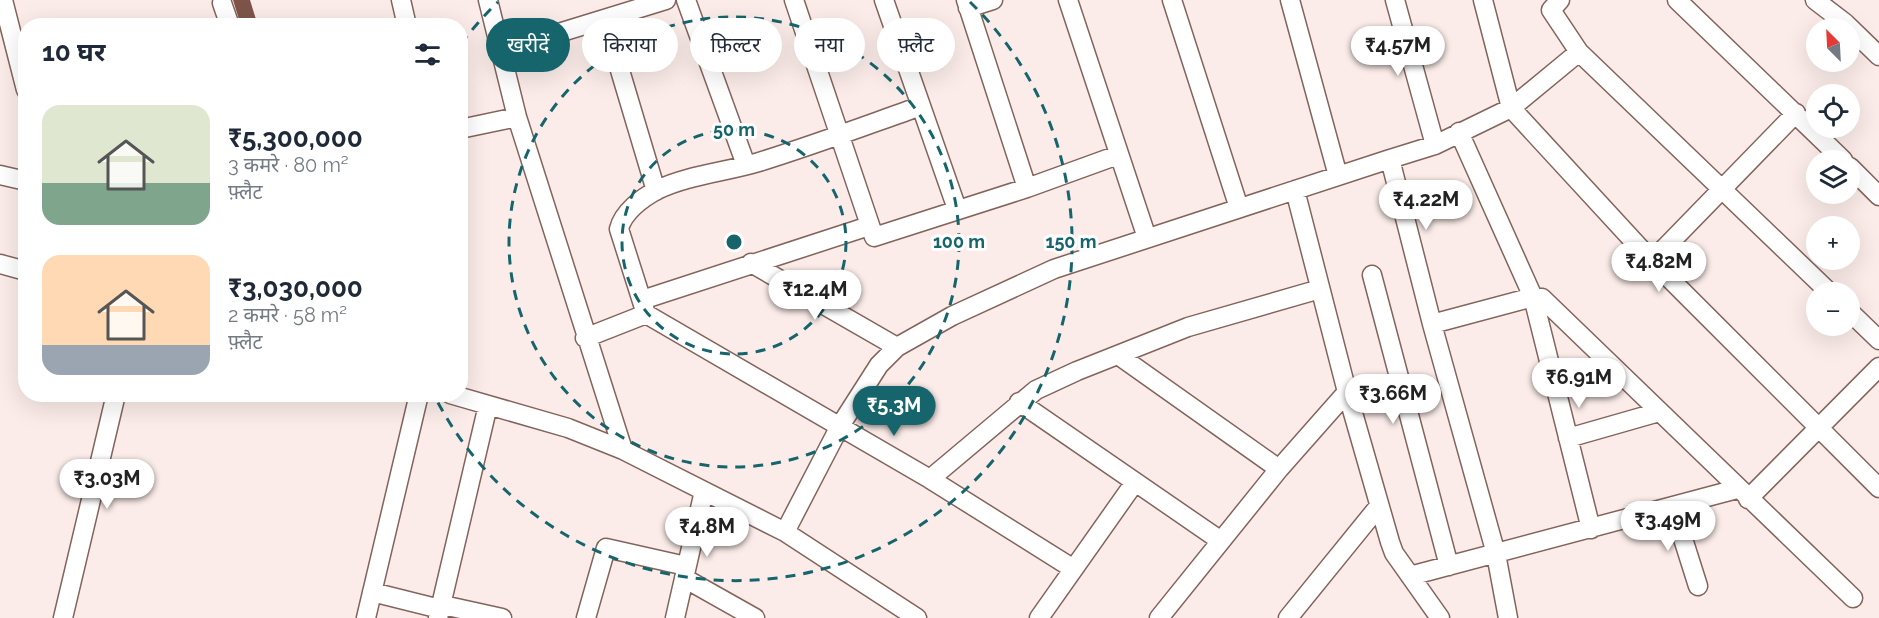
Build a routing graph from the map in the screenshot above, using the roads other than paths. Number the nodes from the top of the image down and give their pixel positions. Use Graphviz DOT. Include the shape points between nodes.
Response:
graph roads {
  1 [pos="3,0"];
  2 [pos="401,0"];
  3 [pos="488,0"];
  4 [pos="666,0"];
  5 [pos="686,0"];
  6 [pos="794,0"];
  7 [pos="884,0"];
  8 [pos="993,0"];
  9 [pos="1068,0"];
  10 [pos="1172,0"];
  11 [pos="1290,0"];
  12 [pos="1395,0"];
  13 [pos="1483,0"];
  14 [pos="1560,0"];
  15 [pos="1677,0"];
  16 [pos="1815,0"];
  17 [pos="222,3"];
  18 [pos="967,4"];
  19 [pos="227,18"];
  20 [pos="405,18"];
  21 [pos="492,18"];
  22 [pos="611,18"];
  23 [pos="1579,52"];
  24 [pos="1879,57"];
  25 [pos="18,59"];
  26 [pos="505,72"];
  27 [pos="621,72"];
  28 [pos="921,106"];
  29 [pos="1511,108"];
  30 [pos="1796,113"];
  31 [pos="517,117"];
  32 [pos="468,127"];
  33 [pos="1459,132"];
  34 [pos="841,135"];
  35 [pos="1435,145"];
  36 [pos="1833,150"];
  37 [pos="1118,155"];
  38 [pos="1389,159"];
  39 [pos="746,165"];
  40 [pos="0,175"];
  41 [pos="1338,176"];
  42 [pos="1860,177"];
  43 [pos="18,179"];
  44 [pos="1027,188"];
  45 [pos="1295,190"];
  46 [pos="1722,190"];
  47 [pos="656,191"];
  48 [pos="1879,196"];
  49 [pos="1239,208"];
  50 [pos="957,209"];
  51 [pos="869,226"];
  52 [pos="1147,238"];
  53 [pos="1652,261"];
  54 [pos="751,263"];
  55 [pos="0,264"];
  56 [pos="18,269"];
  57 [pos="1372,275"];
  58 [pos="1819,282"];
  59 [pos="1320,289"];
  60 [pos="1533,297"];
  61 [pos="644,307"];
  62 [pos="1860,322"];
  63 [pos="1432,324"];
  64 [pos="585,338"];
  65 [pos="1879,340"];
  66 [pos="897,347"];
  67 [pos="1118,355"];
  68 [pos="1879,367"];
  69 [pos="1347,392"];
  70 [pos="468,399"];
  71 [pos="114,402"];
  72 [pos="417,402"];
  73 [pos="1019,402"];
  74 [pos="488,405"];
  75 [pos="1659,412"];
  76 [pos="840,426"];
  77 [pos="1819,428"];
  78 [pos="1568,438"];
  79 [pos="623,450"];
  80 [pos="1279,470"];
  81 [pos="930,479"];
  82 [pos="1135,482"];
  83 [pos="1879,488"];
  84 [pos="704,491"];
  85 [pos="1743,494"];
  86 [pos="1379,506"];
  87 [pos="1673,507"];
  88 [pos="1591,529"];
  89 [pos="785,532"];
  90 [pos="1221,541"];
  91 [pos="1496,554"];
  92 [pos="1449,566"];
  93 [pos="1072,568"];
  94 [pos="685,572"];
  95 [pos="1410,576"];
  96 [pos="1698,586"];
  97 [pos="372,592"];
  98 [pos="1853,598"];
  99 [pos="439,613"];
  100 [pos="63,618"];
  101 [pos="366,618"];
  102 [pos="502,618"];
  103 [pos="586,618"];
  104 [pos="675,618"];
  105 [pos="755,618"];
  106 [pos="917,618"];
  107 [pos="1039,618"];
  108 [pos="1159,618"];
  109 [pos="1288,618"];
  110 [pos="1440,618"];
  111 [pos="1508,618"];
  1 -- 25 [label="street"];
  2 -- 20 [label="street"];
  3 -- 21 [label="street"];
  4 -- 22 [label="street"];
  5 -- 39 [label="street"];
  6 -- 34 [label="street"];
  7 -- 28 [label="street"];
  8 -- 18 [label="street"];
  9 -- 37 [label="street"];
  10 -- 49 [label="street"];
  11 -- 41 [label="street"];
  12 -- 35 [label="street"];
  13 -- 29 [label="street"];
  14 -- 23 [label="street" via="1551,10"];
  15 -- 30 [label="street"];
  16 -- 24 [label="street"];
  17 -- 19 [label="street"];
  18 -- 44 [label="street"];
  23 -- 29 [label="street"];
  23 -- 46 [label="street"];
  26 -- 31 [label="street"];
  27 -- 47 [label="street"];
  28 -- 34 [label="street"];
  28 -- 50 [label="street"];
  29 -- 33 [label="street"];
  29 -- 53 [label="street"];
  30 -- 36 [label="street"];
  30 -- 46 [label="street"];
  31 -- 32 [label="street"];
  31 -- 64 [label="street"];
  33 -- 35 [label="street"];
  33 -- 60 [label="street"];
  34 -- 39 [label="street"];
  34 -- 51 [label="street"];
  35 -- 38 [label="street"];
  37 -- 44 [label="street"];
  37 -- 52 [label="street"];
  38 -- 41 [label="street"];
  38 -- 63 [label="street"];
  39 -- 47 [label="street"];
  40 -- 43 [label="street"];
  41 -- 45 [label="street"];
  42 -- 48 [label="street"];
  44 -- 50 [label="street"];
  45 -- 49 [label="street"];
  45 -- 59 [label="street"];
  46 -- 53 [label="street"];
  46 -- 58 [label="street"];
  47 -- 61 [label="street" via="628,211 619,229"];
  49 -- 52 [label="street"];
  50 -- 51 [label="street" via="877,237 871,234"];
  51 -- 54 [label="street"];
  52 -- 66 [label="street" via="1054,269 951,316"];
  53 -- 77 [label="street"];
  54 -- 61 [label="street"];
  54 -- 66 [label="street"];
  55 -- 56 [label="street"];
  57 -- 92 [label="street"];
  59 -- 67 [label="street" via="1188,327"];
  59 -- 69 [label="street"];
  60 -- 63 [label="street"];
  60 -- 75 [label="street" via="1542,298"];
  60 -- 78 [label="street"];
  61 -- 64 [label="street"];
  61 -- 76 [label="street"];
  62 -- 65 [label="street"];
  63 -- 91 [label="street"];
  64 -- 79 [label="street"];
  66 -- 76 [label="street" via="879,365"];
  67 -- 73 [label="street"];
  67 -- 80 [label="street"];
  68 -- 77 [label="street"];
  69 -- 80 [label="street"];
  69 -- 86 [label="street"];
  70 -- 74 [label="street"];
  71 -- 100 [label="street"];
  72 -- 97 [label="street"];
  73 -- 81 [label="street"];
  73 -- 82 [label="street"];
  74 -- 79 [label="street" via="568,428"];
  74 -- 99 [label="street"];
  75 -- 78 [label="street"];
  75 -- 85 [label="street"];
  76 -- 81 [label="street"];
  76 -- 89 [label="street"];
  77 -- 83 [label="street"];
  77 -- 85 [label="street"];
  78 -- 88 [label="street"];
  79 -- 84 [label="street"];
  80 -- 90 [label="street"];
  81 -- 93 [label="street"];
  82 -- 90 [label="street"];
  82 -- 93 [label="street"];
  84 -- 89 [label="street"];
  84 -- 94 [label="street"];
  85 -- 87 [label="street"];
  85 -- 98 [label="street"];
  86 -- 95 [label="street" via="1394,553"];
  86 -- 109 [label="street"];
  87 -- 88 [label="street"];
  87 -- 96 [label="street"];
  88 -- 91 [label="street"];
  89 -- 106 [label="street"];
  90 -- 108 [label="street"];
  91 -- 92 [label="street"];
  91 -- 111 [label="street"];
  92 -- 95 [label="street"];
  93 -- 107 [label="street"];
  94 -- 103 [label="street" via="606,548"];
  94 -- 104 [label="street"];
  94 -- 105 [label="street"];
  95 -- 110 [label="street"];
  97 -- 99 [label="street"];
  97 -- 101 [label="street"];
  99 -- 102 [label="street" via="443,604"];
}
